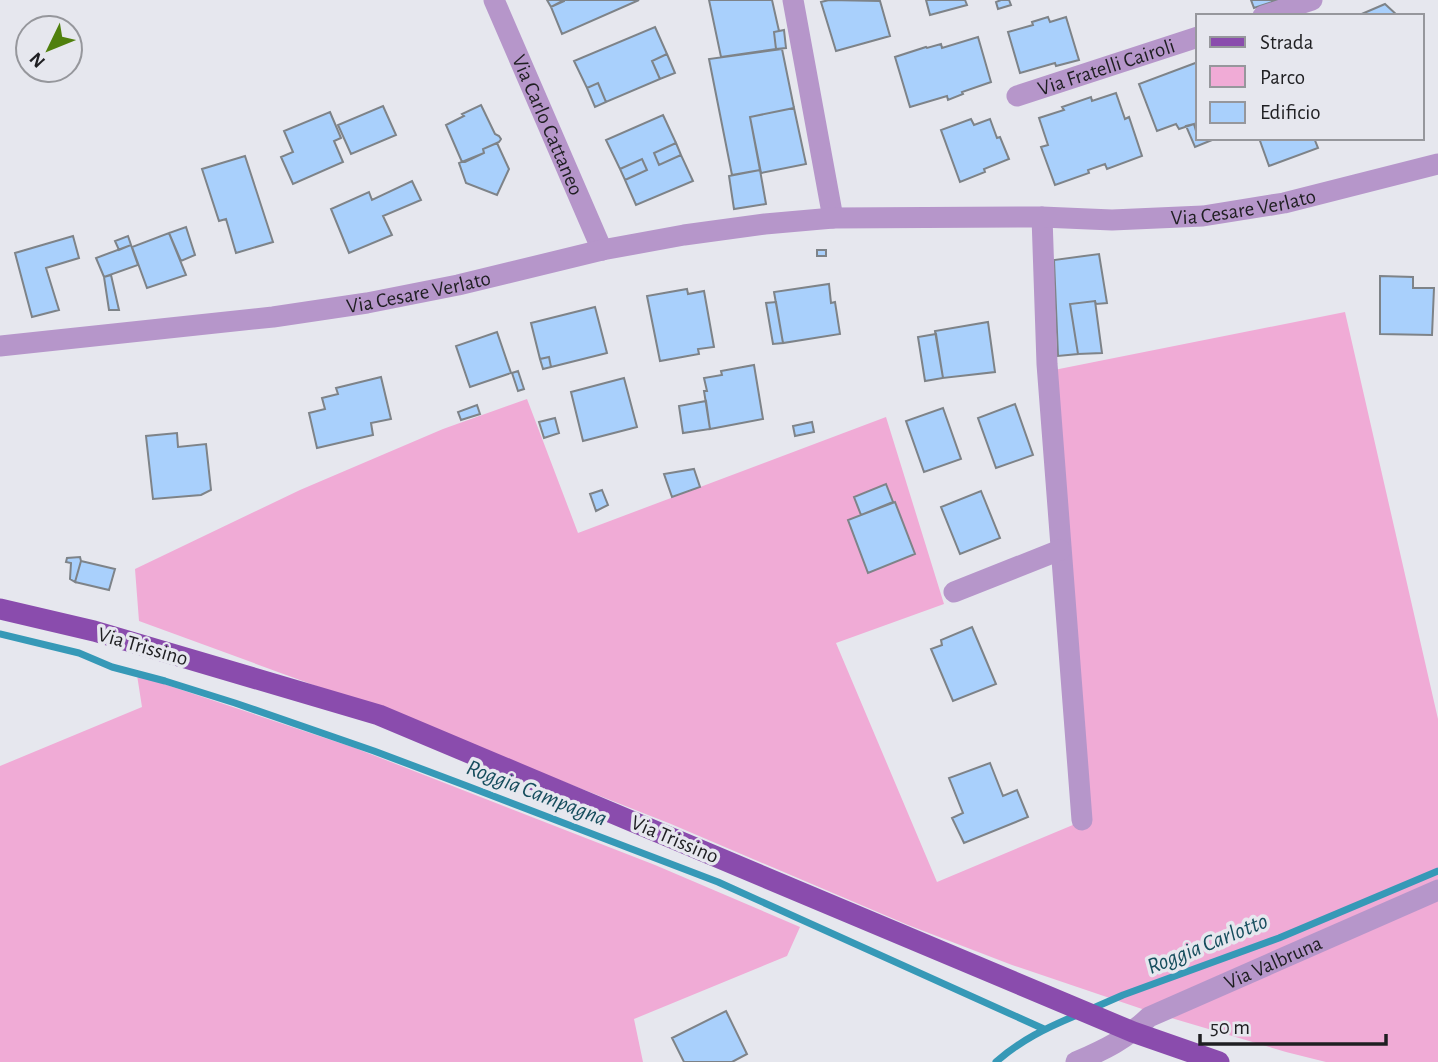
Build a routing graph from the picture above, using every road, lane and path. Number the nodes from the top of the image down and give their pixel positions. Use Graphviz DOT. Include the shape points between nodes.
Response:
graph roads {
  1 [pos="494,0"];
  2 [pos="793,0"];
  3 [pos="1312,0"];
  4 [pos="1269,14"];
  5 [pos="1196,38"];
  6 [pos="1017,96"];
  7 [pos="1438,164"];
  8 [pos="1042,217"];
  9 [pos="833,218"];
  10 [pos="602,250"];
  11 [pos="0,346"];
  12 [pos="1060,550"];
  13 [pos="954,592"];
  14 [pos="0,609"];
  15 [pos="1082,820"];
  16 [pos="1438,890"];
  17 [pos="1133,1032"];
  18 [pos="1076,1062"];
  19 [pos="1219,1062"];
  1 -- 10 [label="street, Via Carlo Cattaneo"];
  2 -- 9 [label="street"];
  3 -- 4 [label="street"];
  5 -- 6 [label="street, Via Fratelli Cairoli"];
  7 -- 8 [label="street, Via Cesare Verlato" via="1284,203 1203,216"];
  8 -- 9 [label="street, Via Cesare Verlato"];
  8 -- 12 [label="street"];
  9 -- 10 [label="street, Via Cesare Verlato" via="684,235"];
  10 -- 11 [label="street, Via Cesare Verlato" via="367,303"];
  12 -- 13 [label="street"];
  12 -- 15 [label="street"];
  14 -- 17 [label="main road, Via Trissino" via="94,631 379,715"];
  16 -- 17 [label="street, Via Valbruna" via="1149,1017"];
  17 -- 18 [label="street, Via Valbruna"];
  17 -- 19 [label="main road, Via Trissino"];
}
